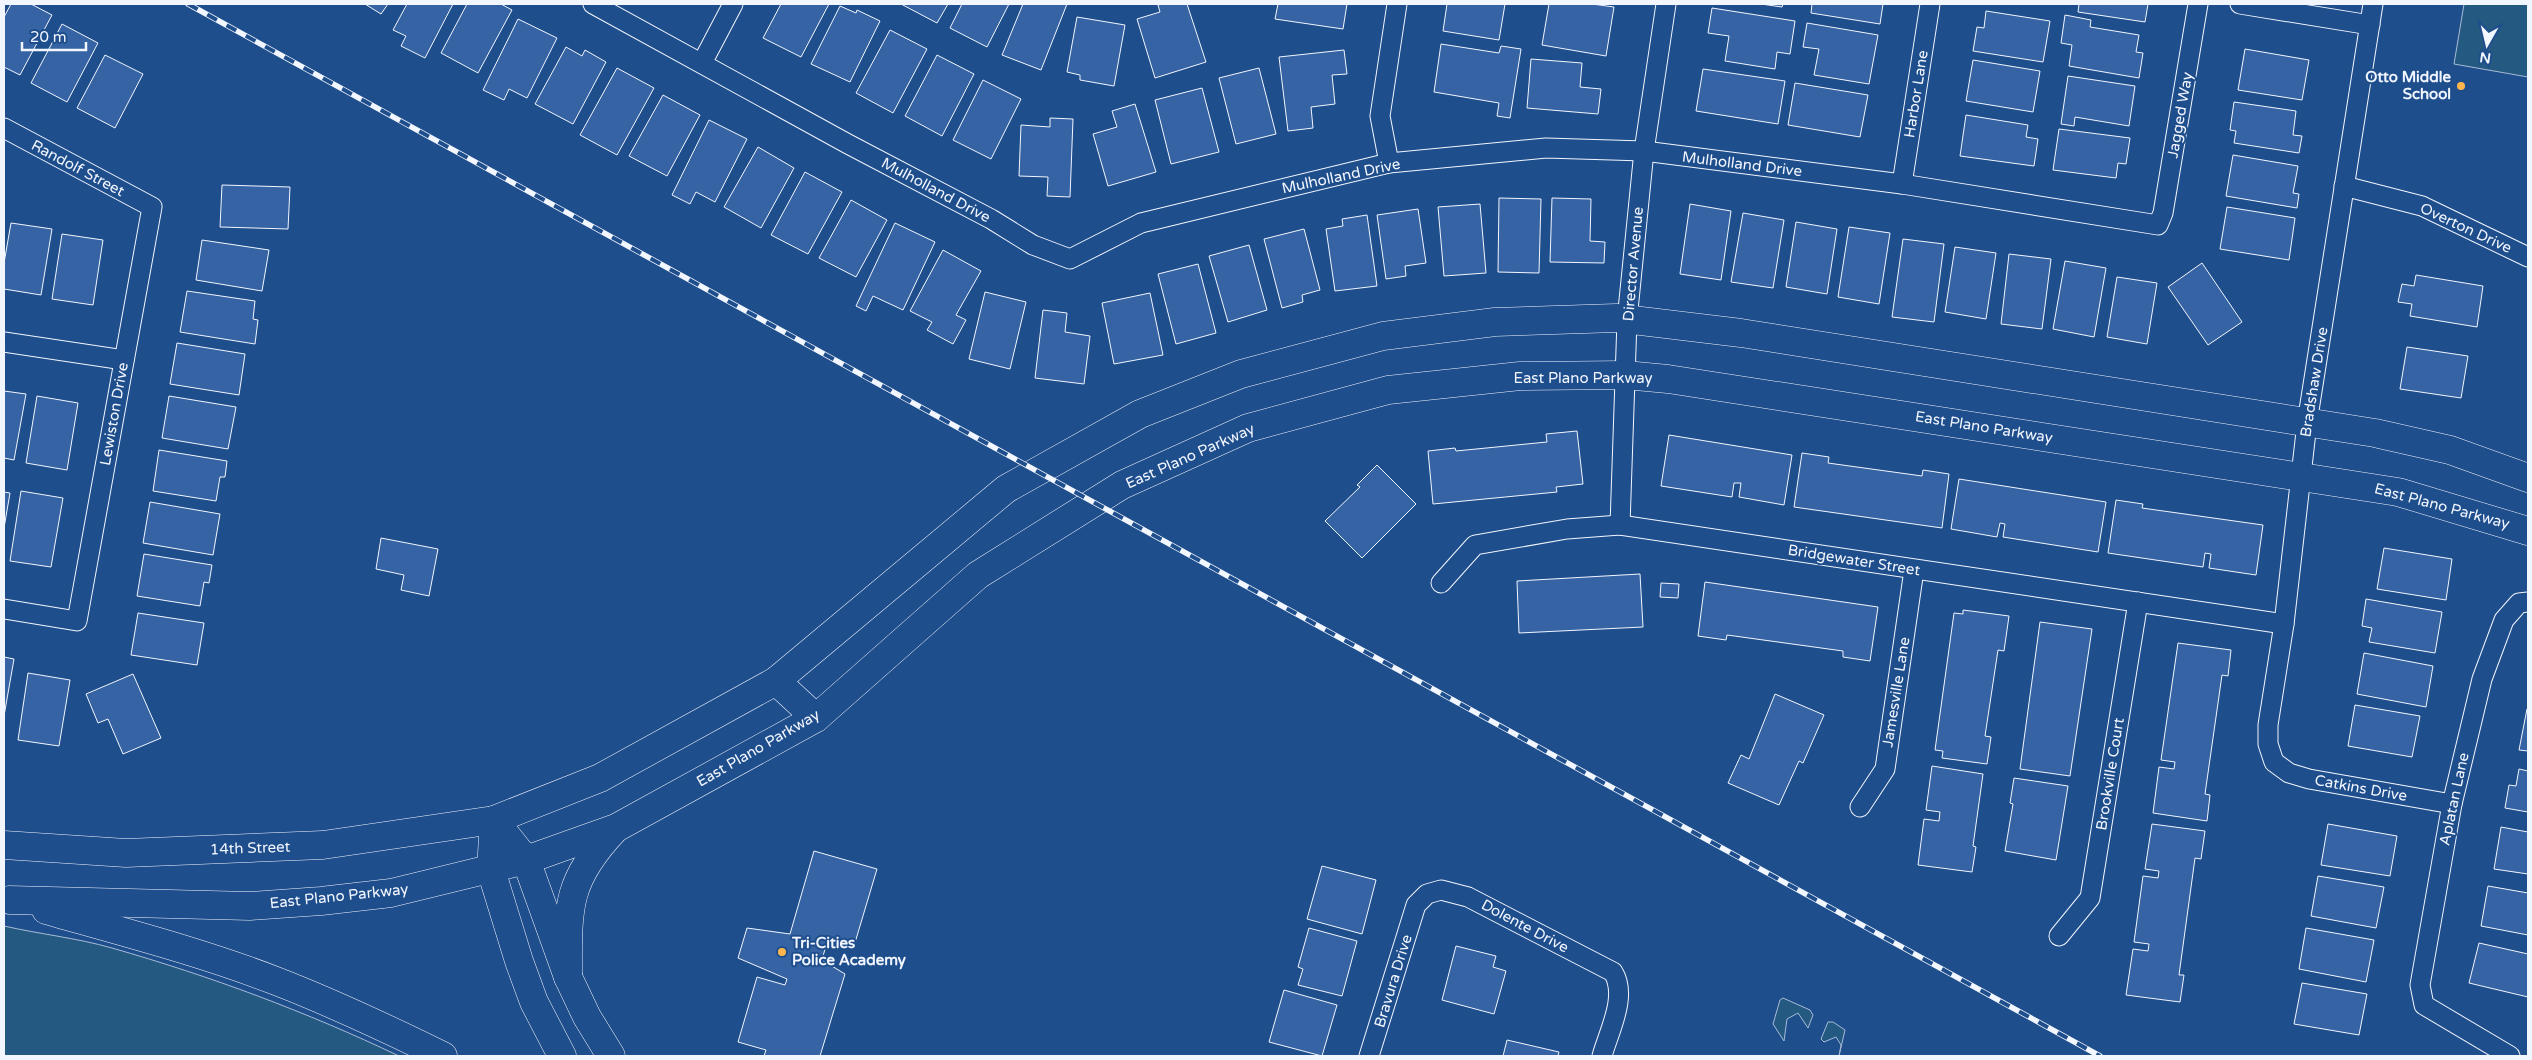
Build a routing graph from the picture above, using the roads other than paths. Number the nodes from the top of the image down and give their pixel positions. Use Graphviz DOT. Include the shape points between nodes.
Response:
graph roads {
  1 [pos="593,4"];
  2 [pos="733,4"];
  3 [pos="1398,4"];
  4 [pos="1666,4"];
  5 [pos="1930,4"];
  6 [pos="2198,4"];
  7 [pos="2240,4"];
  8 [pos="2373,4"];
  9 [pos="2370,25"];
  10 [pos="702,63"];
  11 [pos="4,128"];
  12 [pos="1644,151"];
  13 [pos="1389,164"];
  14 [pos="1902,184"];
  15 [pos="2344,186"];
  16 [pos="152,207"];
  17 [pos="2158,225"];
  18 [pos="2528,257"];
  19 [pos="1627,320"];
  20 [pos="4,342"];
  21 [pos="124,360"];
  22 [pos="1625,375"];
  23 [pos="2307,423"];
  24 [pos="2300,475"];
  25 [pos="2528,478"];
  26 [pos="1620,525"];
  27 [pos="2528,531"];
  28 [pos="1914,570"];
  29 [pos="1441,583"];
  30 [pos="2138,602"];
  31 [pos="2524,603"];
  32 [pos="4,609"];
  33 [pos="2284,624"];
  34 [pos="776,681"];
  35 [pos="816,718"];
  36 [pos="2274,762"];
  37 [pos="2452,804"];
  38 [pos="1860,807"];
  39 [pos="494,820"];
  40 [pos="616,828"];
  41 [pos="4,845"];
  42 [pos="526,860"];
  43 [pos="492,870"];
  44 [pos="7,899"];
  45 [pos="1416,905"];
  46 [pos="2059,936"];
  47 [pos="568,977"];
  48 [pos="443,1056"];
  49 [pos="562,1056"];
  50 [pos="611,1056"];
  51 [pos="1369,1056"];
  52 [pos="1602,1056"];
  53 [pos="2510,1056"];
  1 -- 10 [label="street, Mulholland Drive"];
  2 -- 10 [label="street"];
  3 -- 13 [label="street" via="1380,116"];
  4 -- 12 [label="street, Director Avenue"];
  5 -- 14 [label="street, Harbor Lane"];
  6 -- 17 [label="street, Jagged Way" via="2163,213"];
  7 -- 9 [label="street"];
  8 -- 9 [label="street, Bradshaw Drive"];
  9 -- 15 [label="street, Bradshaw Drive"];
  10 -- 13 [label="street, Mulholland Drive" via="991,219 1033,245 1070,258 1141,222"];
  11 -- 16 [label="street, Randolf Street"];
  12 -- 13 [label="street, Mulholland Drive" via="1546,148"];
  12 -- 14 [label="street, Mulholland Drive"];
  12 -- 19 [label="street, Director Avenue"];
  14 -- 17 [label="street, Mulholland Drive"];
  15 -- 18 [label="street, Overton Drive" via="2422,206"];
  15 -- 23 [label="street, Bradshaw Drive"];
  16 -- 21 [label="street, Lewiston Drive"];
  19 -- 22 [label="street, Director Avenue"];
  19 -- 23 [label="main road" via="1741,333"];
  19 -- 34 [label="main road" via="1495,322 1383,336 1241,374 1140,414 1006,489"];
  20 -- 21 [label="street"];
  21 -- 32 [label="street, Lewiston Drive" via="77,621"];
  22 -- 24 [label="main road, East Plano Parkway"];
  22 -- 26 [label="street, Director Avenue"];
  22 -- 35 [label="main road, East Plano Parkway" via="1520,376 1388,390 1248,428 1122,485 978,575"];
  23 -- 24 [label="street, Bradshaw Drive"];
  23 -- 25 [label="main road" via="2375,433 2450,450"];
  24 -- 27 [label="main road, East Plano Parkway" via="2398,492"];
  24 -- 33 [label="street, Bradshaw Drive"];
  26 -- 28 [label="street, Bridgewater Street"];
  26 -- 29 [label="street, Bridgewater Street" via="1475,545"];
  28 -- 30 [label="street, Bridgewater Street"];
  28 -- 38 [label="street, Jamesville Lane" via="1885,770"];
  30 -- 33 [label="street, Bridgewater Street"];
  30 -- 46 [label="street, Brookville Court" via="2090,898"];
  31 -- 37 [label="street, Aplatan Lane" via="2504,620 2482,679"];
  33 -- 36 [label="street, Bradshaw Drive" via="2268,726 2268,744"];
  34 -- 35 [label="main road"];
  34 -- 39 [label="main road" via="600,778"];
  35 -- 40 [label="main road, East Plano Parkway"];
  36 -- 37 [label="street, Catkins Drive" via="2289,773 2309,779"];
  37 -- 53 [label="street, Aplatan Lane" via="2420,985 2424,1005"];
  39 -- 41 [label="main road, 14th Street" via="323,845 126,853"];
  39 -- 42 [label="main road"];
  39 -- 43 [label="main road"];
  40 -- 42 [label="main road, East Plano Parkway"];
  40 -- 47 [label="main road" via="593,852 571,901"];
  42 -- 43 [label="main road, East Plano Parkway"];
  42 -- 47 [label="main road"];
  43 -- 44 [label="main road, East Plano Parkway" via="391,893 259,905"];
  43 -- 49 [label="main road" via="534,1002"];
  44 -- 48 [label="main road" via="166,944 276,981 336,1005"];
  45 -- 51 [label="street, Bravura Drive"];
  45 -- 52 [label="street, Dolente Drive" via="1427,894 1442,890 1468,896 1613,972 1619,981 1620,993"];
  47 -- 50 [label="main road"];
}
